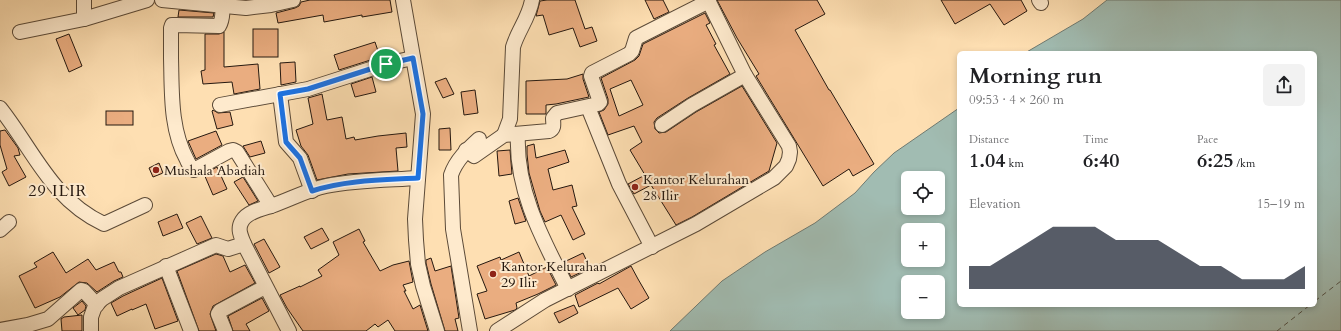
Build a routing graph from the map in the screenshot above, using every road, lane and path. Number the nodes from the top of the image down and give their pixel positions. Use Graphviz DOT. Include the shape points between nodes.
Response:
graph roads {
  1 [pos="84,0"];
  2 [pos="147,0"];
  3 [pos="162,0"];
  4 [pos="293,0"];
  5 [pos="403,0"];
  6 [pos="532,0"];
  7 [pos="708,0"];
  8 [pos="223,6"];
  9 [pos="84,19"];
  10 [pos="20,32"];
  11 [pos="413,58"];
  12 [pos="745,75"];
  13 [pos="280,94"];
  14 [pos="220,105"];
  15 [pos="588,107"];
  16 [pos="2,114"];
  17 [pos="662,125"];
  18 [pos="511,135"];
  19 [pos="479,139"];
  20 [pos="469,153"];
  21 [pos="418,178"];
  22 [pos="312,191"];
  23 [pos="145,205"];
  24 [pos="271,206"];
  25 [pos="244,244"];
  26 [pos="652,247"];
  27 [pos="166,266"];
  28 [pos="266,288"];
  29 [pos="568,289"];
  30 [pos="97,305"];
  31 [pos="0,330"];
  32 [pos="91,331"];
  33 [pos="191,331"];
  34 [pos="224,331"];
  35 [pos="289,331"];
  36 [pos="437,331"];
  37 [pos="470,331"];
  38 [pos="497,331"];
  1 -- 9 [label="street"];
  2 -- 9 [label="street"];
  3 -- 8 [label="street"];
  4 -- 8 [label="street" via="246,8"];
  5 -- 11 [label="street"];
  6 -- 18 [label="street" via="529,14 513,47"];
  7 -- 12 [label="street"];
  7 -- 15 [label="street" via="636,38 629,54 592,73 600,102"];
  8 -- 24 [label="street" via="221,23 218,26 172,25 171,28 171,90 179,144 194,170 229,151 237,152"];
  9 -- 10 [label="street"];
  11 -- 13 [label="street" via="308,89"];
  11 -- 21 [label="street" via="423,114"];
  12 -- 17 [label="street" via="692,104"];
  12 -- 26 [label="street" via="788,146 790,152 786,166 774,178"];
  13 -- 14 [label="street"];
  13 -- 22 [label="street" via="286,142 300,158"];
  15 -- 18 [label="street" via="556,113 552,130"];
  15 -- 26 [label="street" via="619,184"];
  16 -- 23 [label="street" via="57,189 90,216 106,224"];
  18 -- 20 [label="street" via="475,156"];
  18 -- 29 [label="street" via="527,198 542,238"];
  19 -- 20 [label="street"];
  20 -- 37 [label="street" via="452,172 451,188 458,267"];
  21 -- 22 [label="street" via="360,181 326,186"];
  21 -- 36 [label="street" via="415,219 418,264"];
  22 -- 24 [label="street"];
  24 -- 25 [label="street" via="243,218 239,229"];
  25 -- 27 [label="street" via="228,249 216,244"];
  25 -- 28 [label="street"];
  26 -- 29 [label="street"];
  27 -- 30 [label="street" via="119,288"];
  27 -- 33 [label="street"];
  28 -- 34 [label="street" via="220,311 218,314"];
  28 -- 35 [label="street"];
  29 -- 38 [label="street" via="545,300"];
  30 -- 31 [label="street" via="81,290 48,319"];
  30 -- 32 [label="street" via="91,317"];
}
